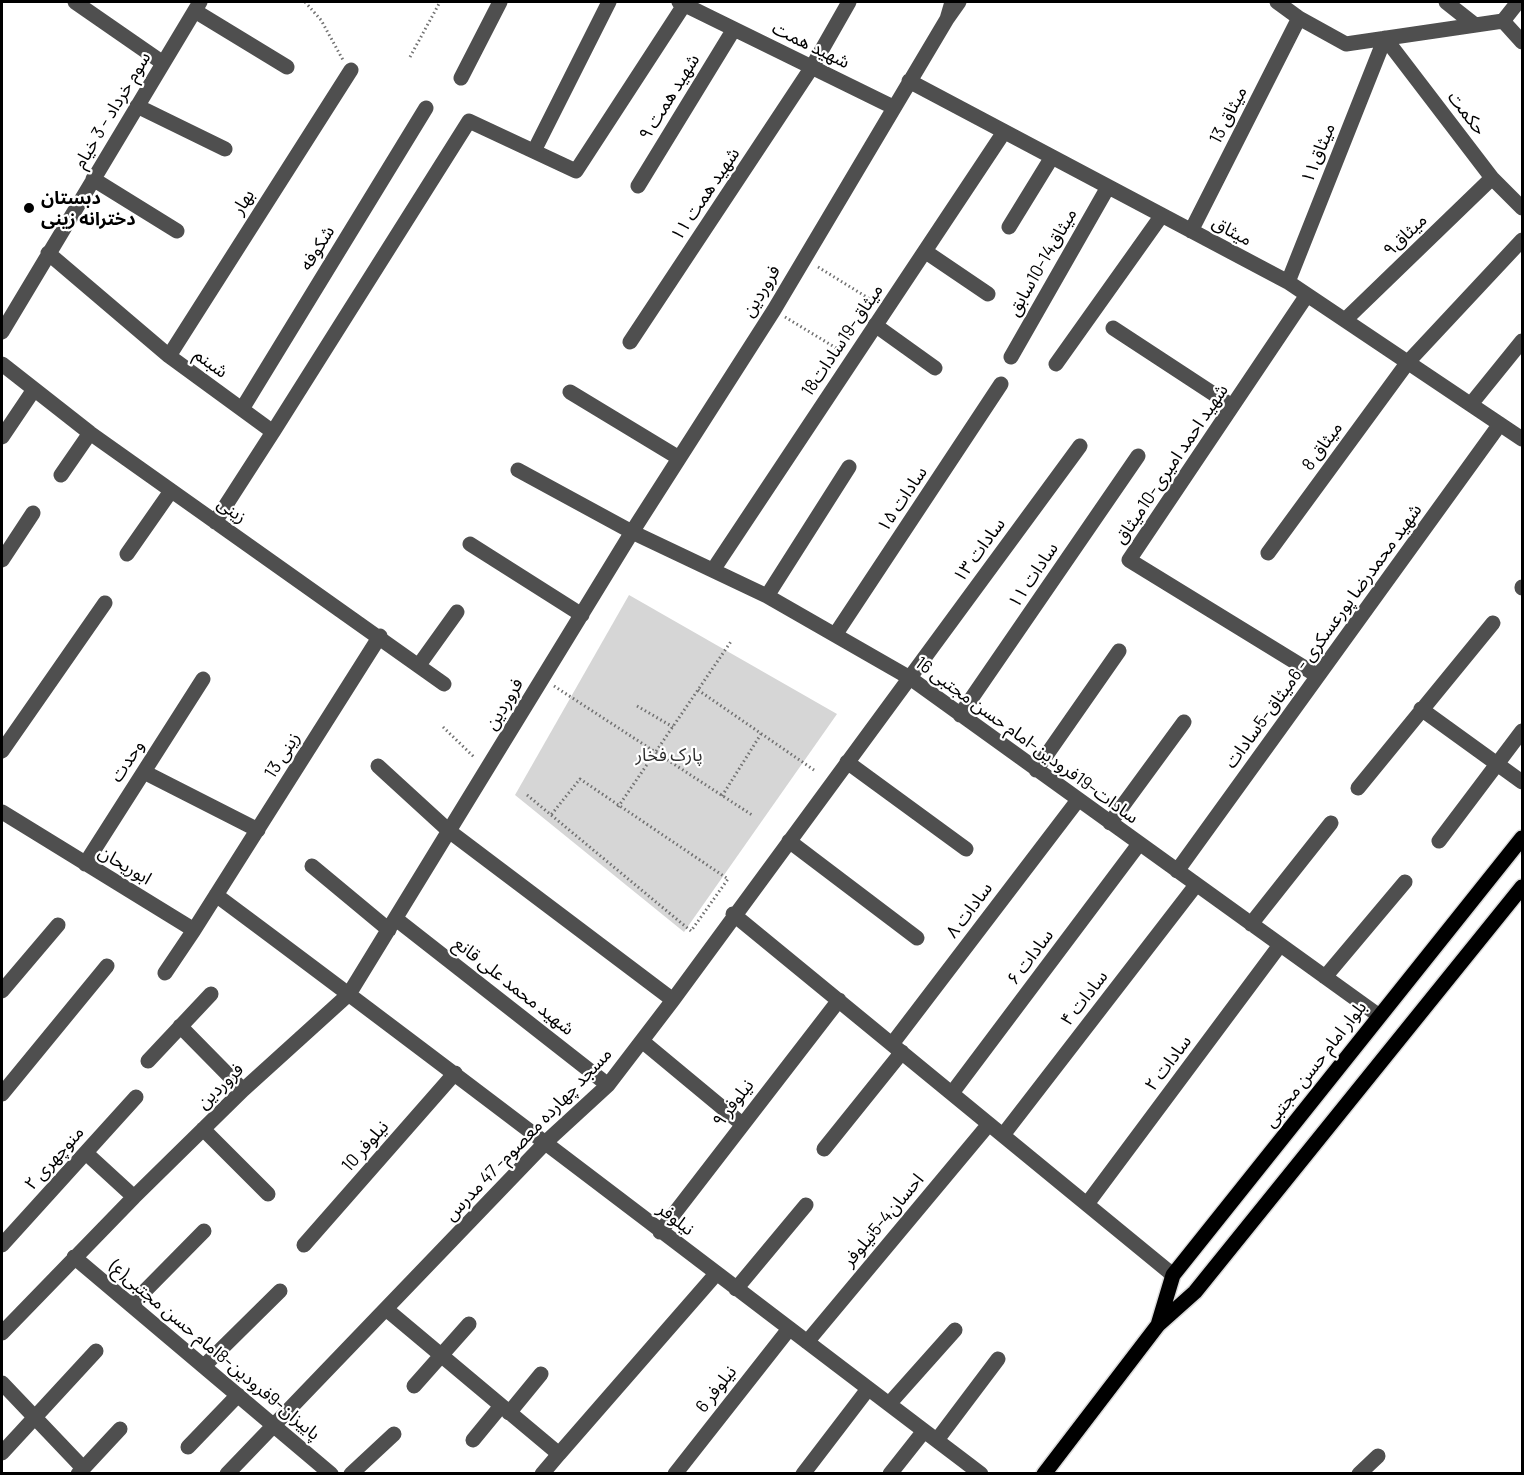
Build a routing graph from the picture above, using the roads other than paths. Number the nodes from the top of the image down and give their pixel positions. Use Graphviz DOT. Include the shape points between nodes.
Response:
graph roads {
  1 [pos="75,2"];
  2 [pos="500,2"];
  3 [pos="609,2"];
  4 [pos="683,2"];
  5 [pos="849,2"];
  6 [pos="952,2"];
  7 [pos="959,2"];
  8 [pos="1277,2"];
  9 [pos="1446,2"];
  10 [pos="1518,2"];
  11 [pos="197,6"];
  12 [pos="1299,18"];
  13 [pos="947,19"];
  14 [pos="1503,21"];
  15 [pos="1475,25"];
  16 [pos="734,29"];
  17 [pos="1385,38"];
  18 [pos="1522,42"];
  19 [pos="163,63"];
  20 [pos="287,67"];
  21 [pos="812,67"];
  22 [pos="351,70"];
  23 [pos="461,78"];
  24 [pos="909,81"];
  25 [pos="137,106"];
  26 [pos="893,107"];
  27 [pos="426,108"];
  28 [pos="1004,132"];
  29 [pos="225,149"];
  30 [pos="534,151"];
  31 [pos="1052,158"];
  32 [pos="1492,178"];
  33 [pos="93,179"];
  34 [pos="638,186"];
  35 [pos="1108,187"];
  36 [pos="1522,208"];
  37 [pos="1162,215"];
  38 [pos="1009,227"];
  39 [pos="177,231"];
  40 [pos="1191,231"];
  41 [pos="1522,240"];
  42 [pos="926,252"];
  43 [pos="48,253"];
  44 [pos="1288,282"];
  45 [pos="988,294"];
  46 [pos="1307,295"];
  47 [pos="1345,320"];
  48 [pos="874,325"];
  49 [pos="1113,328"];
  50 [pos="2,332"];
  51 [pos="1522,341"];
  52 [pos="630,342"];
  53 [pos="169,356"];
  54 [pos="1011,357"];
  55 [pos="1408,362"];
  56 [pos="2,364"];
  57 [pos="1056,364"];
  58 [pos="935,368"];
  59 [pos="1001,384"];
  60 [pos="33,391"];
  61 [pos="570,392"];
  62 [pos="1471,404"];
  63 [pos="1232,406"];
  64 [pos="242,409"];
  65 [pos="1500,424"];
  66 [pos="273,432"];
  67 [pos="90,433"];
  68 [pos="2,437"];
  69 [pos="1522,439"];
  70 [pos="1080,446"];
  71 [pos="1138,456"];
  72 [pos="679,458"];
  73 [pos="849,467"];
  74 [pos="518,470"];
  75 [pos="61,475"];
  76 [pos="171,491"];
  77 [pos="33,513"];
  78 [pos="215,522"];
  79 [pos="632,532"];
  80 [pos="470,544"];
  81 [pos="1268,553"];
  82 [pos="127,554"];
  83 [pos="2,560"];
  84 [pos="713,570"];
  85 [pos="767,596"];
  86 [pos="105,603"];
  87 [pos="457,612"];
  88 [pos="582,615"];
  89 [pos="1493,624"];
  90 [pos="835,635"];
  91 [pos="380,636"];
  92 [pos="1119,651"];
  93 [pos="419,665"];
  94 [pos="1318,676"];
  95 [pos="910,678"];
  96 [pos="203,679"];
  97 [pos="444,684"];
  98 [pos="1421,709"];
  99 [pos="960,715"];
  100 [pos="1184,722"];
  101 [pos="1522,731"];
  102 [pos="2,751"];
  103 [pos="847,762"];
  104 [pos="1497,765"];
  105 [pos="378,766"];
  106 [pos="1036,770"];
  107 [pos="144,772"];
  108 [pos="1522,782"];
  109 [pos="1358,788"];
  110 [pos="1078,800"];
  111 [pos="2,812"];
  112 [pos="1110,823"];
  113 [pos="1330,823"];
  114 [pos="258,830"];
  115 [pos="449,831"];
  116 [pos="1522,838"];
  117 [pos="789,841"];
  118 [pos="1439,841"];
  119 [pos="1139,844"];
  120 [pos="966,849"];
  121 [pos="85,864"];
  122 [pos="312,866"];
  123 [pos="1177,871"];
  124 [pos="1405,882"];
  125 [pos="1197,885"];
  126 [pos="1522,886"];
  127 [pos="216,895"];
  128 [pos="734,914"];
  129 [pos="393,924"];
  130 [pos="1251,924"];
  131 [pos="58,925"];
  132 [pos="194,930"];
  133 [pos="917,938"];
  134 [pos="1280,945"];
  135 [pos="107,966"];
  136 [pos="165,973"];
  137 [pos="1325,977"];
  138 [pos="2,991"];
  139 [pos="211,994"];
  140 [pos="349,994"];
  141 [pos="673,1000"];
  142 [pos="839,1000"];
  143 [pos="1378,1015"];
  144 [pos="180,1026"];
  145 [pos="642,1041"];
  146 [pos="897,1048"];
  147 [pos="148,1061"];
  148 [pos="455,1073"];
  149 [pos="608,1084"];
  150 [pos="243,1090"];
  151 [pos="952,1093"];
  152 [pos="2,1094"];
  153 [pos="136,1097"];
  154 [pos="742,1124"];
  155 [pos="989,1124"];
  156 [pos="203,1129"];
  157 [pos="1003,1135"];
  158 [pos="547,1141"];
  159 [pos="824,1149"];
  160 [pos="86,1153"];
  161 [pos="268,1194"];
  162 [pos="134,1197"];
  163 [pos="1087,1204"];
  164 [pos="806,1205"];
  165 [pos="204,1231"];
  166 [pos="660,1232"];
  167 [pos="2,1245"];
  168 [pos="304,1245"];
  169 [pos="74,1257"];
  170 [pos="716,1274"];
  171 [pos="1173,1275"];
  172 [pos="736,1289"];
  173 [pos="280,1292"];
  174 [pos="131,1305"];
  175 [pos="386,1309"];
  176 [pos="469,1324"];
  177 [pos="1158,1325"];
  178 [pos="789,1329"];
  179 [pos="955,1330"];
  180 [pos="2,1333"];
  181 [pos="807,1342"];
  182 [pos="96,1351"];
  183 [pos="440,1355"];
  184 [pos="998,1359"];
  185 [pos="204,1366"];
  186 [pos="541,1374"];
  187 [pos="2,1383"];
  188 [pos="414,1386"];
  189 [pos="868,1389"];
  190 [pos="238,1395"];
  191 [pos="889,1404"];
  192 [pos="505,1409"];
  193 [pos="35,1418"];
  194 [pos="274,1425"];
  195 [pos="120,1429"];
  196 [pos="394,1434"];
  197 [pos="930,1435"];
  198 [pos="473,1440"];
  199 [pos="188,1448"];
  200 [pos="2,1453"];
  201 [pos="559,1454"];
  202 [pos="1378,1456"];
  203 [pos="80,1471"];
  204 [pos="227,1473"];
  205 [pos="331,1473"];
  206 [pos="351,1473"];
  207 [pos="542,1473"];
  208 [pos="675,1473"];
  209 [pos="803,1473"];
  210 [pos="890,1473"];
  211 [pos="981,1473"];
  212 [pos="1044,1473"];
  213 [pos="1359,1473"];
  1 -- 19 [label="street"];
  2 -- 23 [label="street"];
  3 -- 30 [label="street"];
  4 -- 16 [label="street, شهید همت"];
  4 -- 30 [label="street" via="576,171"];
  5 -- 21 [label="street, شهید همت ۱۱"];
  6 -- 13 [label="street, فروردین"];
  7 -- 13 [label="street, فروردین"];
  8 -- 12 [label="street"];
  9 -- 15 [label="street"];
  10 -- 14 [label="street"];
  11 -- 19 [label="street, سوم خرداد - 3 خیام"];
  11 -- 20 [label="street"];
  12 -- 17 [label="street" via="1346,44"];
  12 -- 40 [label="street, میثاق 13"];
  13 -- 24 [label="street, فروردین"];
  14 -- 15 [label="street"];
  14 -- 18 [label="street"];
  15 -- 17 [label="street"];
  16 -- 21 [label="street, شهید همت"];
  16 -- 34 [label="street, شهید همت ۹"];
  17 -- 32 [label="street, حکمت"];
  17 -- 44 [label="street, میثاق۱۱"];
  19 -- 25 [label="street, سوم خرداد - 3 خیام"];
  21 -- 26 [label="street, شهید همت"];
  21 -- 52 [label="street, شهید همت ۱۱"];
  22 -- 53 [label="street, بهار"];
  24 -- 26 [label="street, فروردین"];
  24 -- 28 [label="street, میثاق"];
  25 -- 29 [label="street"];
  25 -- 33 [label="street, سوم خرداد - 3 خیام"];
  26 -- 72 [label="street, فروردین" via="774,310"];
  27 -- 64 [label="street, شکوفه"];
  28 -- 31 [label="street, میثاق"];
  28 -- 42 [label="street, 18میثاق-19سادات"];
  30 -- 66 [label="street" via="469,121"];
  31 -- 35 [label="street, میثاق"];
  31 -- 38 [label="street"];
  32 -- 36 [label="street, حکمت"];
  32 -- 47 [label="street, میثاق۹"];
  33 -- 39 [label="street"];
  33 -- 43 [label="street, سوم خرداد - 3 خیام"];
  35 -- 37 [label="street, میثاق"];
  35 -- 54 [label="street, میثاق14-10سابق"];
  37 -- 40 [label="street, میثاق"];
  37 -- 57 [label="street"];
  40 -- 44 [label="street, میثاق"];
  41 -- 55 [label="street, میثاق 8"];
  42 -- 45 [label="street"];
  42 -- 48 [label="street, 18میثاق-19سادات"];
  43 -- 50 [label="street, سوم خرداد - 3 خیام"];
  43 -- 53 [label="street, شبنم"];
  44 -- 46 [label="street, میثاق"];
  46 -- 47 [label="street, میثاق"];
  46 -- 63 [label="street, شهید احمد امیری-10میثاق"];
  47 -- 55 [label="street, میثاق"];
  48 -- 58 [label="street"];
  48 -- 84 [label="street, 18میثاق-19سادات"];
  49 -- 63 [label="street"];
  51 -- 62 [label="street"];
  53 -- 64 [label="street, شبنم"];
  55 -- 62 [label="street, میثاق"];
  55 -- 81 [label="street, میثاق 8"];
  56 -- 60 [label="street, زینی"];
  59 -- 90 [label="street, سادات ۱۵"];
  60 -- 67 [label="street, زینی"];
  60 -- 68 [label="street"];
  61 -- 72 [label="street"];
  62 -- 65 [label="street, میثاق"];
  63 -- 94 [label="street, شهید احمد امیری-10میثاق" via="1129,560"];
  64 -- 66 [label="street, شبنم"];
  65 -- 69 [label="street, میثاق"];
  65 -- 94 [label="street, شهید محمدرضا پورعسکری - 6میثاق-5سادات"];
  66 -- 78 [label="street"];
  67 -- 75 [label="street"];
  67 -- 76 [label="street, زینی"];
  70 -- 95 [label="street, سادات ۱۳"];
  71 -- 99 [label="street, سادات ۱۱"];
  72 -- 79 [label="street, فروردین"];
  73 -- 85 [label="street"];
  74 -- 79 [label="street, سادات-19فرودین-امام حسن مجتبی 16"];
  76 -- 78 [label="street, زینی"];
  76 -- 82 [label="street"];
  77 -- 83 [label="street"];
  78 -- 91 [label="street, زینی"];
  79 -- 84 [label="street, سادات-19فرودین-امام حسن مجتبی 16"];
  79 -- 88 [label="street, فروردین"];
  80 -- 88 [label="street"];
  84 -- 85 [label="street, سادات-19فرودین-امام حسن مجتبی 16"];
  85 -- 90 [label="street, سادات-19فرودین-امام حسن مجتبی 16"];
  86 -- 102 [label="street"];
  87 -- 93 [label="street"];
  88 -- 115 [label="street, فروردین"];
  89 -- 98 [label="street"];
  90 -- 95 [label="street, سادات-19فرودین-امام حسن مجتبی 16"];
  91 -- 93 [label="street, زینی"];
  91 -- 114 [label="street, زینی 13"];
  92 -- 106 [label="street"];
  93 -- 97 [label="street, زینی"];
  94 -- 123 [label="street, شهید محمدرضا پورعسکری - 6میثاق-5سادات"];
  95 -- 99 [label="street, سادات-19فرودین-امام حسن مجتبی 16"];
  95 -- 103 [label="street, مسجد چهارده معصوم- 47 مدرس"];
  96 -- 107 [label="street, وحدت"];
  98 -- 104 [label="street"];
  98 -- 109 [label="street"];
  99 -- 106 [label="street, سادات-19فرودین-امام حسن مجتبی 16"];
  100 -- 112 [label="street"];
  101 -- 104 [label="street"];
  103 -- 117 [label="street, مسجد چهارده معصوم- 47 مدرس"];
  103 -- 120 [label="street"];
  104 -- 108 [label="street"];
  104 -- 118 [label="street"];
  105 -- 115 [label="street"];
  106 -- 110 [label="street, سادات-19فرودین-امام حسن مجتبی 16"];
  107 -- 114 [label="street"];
  107 -- 121 [label="street, وحدت"];
  110 -- 112 [label="street, سادات-19فرودین-امام حسن مجتبی 16"];
  110 -- 146 [label="street, سادات ۸"];
  111 -- 121 [label="street, ابوریحان"];
  112 -- 119 [label="street, سادات-19فرودین-امام حسن مجتبی 16"];
  113 -- 130 [label="street"];
  114 -- 127 [label="street, زینی 13"];
  115 -- 129 [label="street, فروردین"];
  115 -- 141 [label="street"];
  116 -- 143 [label="main road, بلوار امام حسن مجتبی"];
  117 -- 128 [label="street, مسجد چهارده معصوم- 47 مدرس"];
  117 -- 133 [label="street"];
  119 -- 123 [label="street, سادات-19فرودین-امام حسن مجتبی 16"];
  119 -- 151 [label="street, سادات ۶"];
  121 -- 132 [label="street, ابوریحان"];
  122 -- 129 [label="street, شهید محمد علی قانع"];
  123 -- 125 [label="street, سادات-19فرودین-امام حسن مجتبی 16"];
  124 -- 137 [label="street"];
  125 -- 130 [label="street, سادات-19فرودین-امام حسن مجتبی 16"];
  125 -- 157 [label="street, سادات ۴"];
  126 -- 177 [label="main road, بلوار امام حسن مجتبی" via="1195,1292"];
  127 -- 132 [label="street"];
  127 -- 140 [label="street, نیلوفر"];
  128 -- 141 [label="street, مسجد چهارده معصوم- 47 مدرس"];
  128 -- 142 [label="street"];
  129 -- 140 [label="street, فروردین"];
  129 -- 149 [label="street, شهید محمد علی قانع"];
  130 -- 134 [label="street, سادات-19فرودین-امام حسن مجتبی 16"];
  131 -- 138 [label="street"];
  132 -- 136 [label="street"];
  134 -- 137 [label="street, سادات-19فرودین-امام حسن مجتبی 16"];
  134 -- 163 [label="street, سادات ۲"];
  135 -- 152 [label="street"];
  137 -- 143 [label="street, سادات-19فرودین-امام حسن مجتبی 16"];
  139 -- 144 [label="street"];
  140 -- 148 [label="street, نیلوفر"];
  140 -- 150 [label="street, فروردین"];
  141 -- 145 [label="street, مسجد چهارده معصوم- 47 مدرس"];
  142 -- 146 [label="street"];
  142 -- 154 [label="street, نیلوفر ۹"];
  143 -- 171 [label="main road, بلوار امام حسن مجتبی"];
  144 -- 147 [label="street"];
  144 -- 150 [label="street"];
  145 -- 149 [label="street, مسجد چهارده معصوم- 47 مدرس"];
  145 -- 154 [label="street"];
  146 -- 151 [label="street"];
  146 -- 159 [label="street, سادات ۸"];
  148 -- 158 [label="street, نیلوفر"];
  148 -- 168 [label="street, نیلوفر 10"];
  149 -- 158 [label="street, مسجد چهارده معصوم- 47 مدرس"];
  150 -- 156 [label="street, فروردین"];
  151 -- 155 [label="street"];
  153 -- 160 [label="street, منوچهری ۲"];
  154 -- 166 [label="street, نیلوفر ۹"];
  155 -- 157 [label="street"];
  155 -- 181 [label="street, احسان4-5نیلوفر"];
  156 -- 161 [label="street"];
  156 -- 162 [label="street, فروردین"];
  157 -- 163 [label="street"];
  158 -- 166 [label="street, نیلوفر"];
  158 -- 175 [label="street, مسجد چهارده معصوم- 47 مدرس"];
  160 -- 162 [label="street"];
  160 -- 167 [label="street, منوچهری ۲"];
  162 -- 169 [label="street, فروردین"];
  163 -- 171 [label="street"];
  164 -- 172 [label="street"];
  165 -- 174 [label="street"];
  166 -- 170 [label="street, نیلوفر"];
  169 -- 174 [label="street, پاییزان-9فرودین-8امام حسن مجتبی(ع)"];
  169 -- 180 [label="street, فروردین"];
  170 -- 172 [label="street, نیلوفر"];
  170 -- 201 [label="street"];
  171 -- 177 [label="main road, بلوار امام حسن مجتبی"];
  172 -- 178 [label="street, نیلوفر"];
  173 -- 185 [label="street"];
  174 -- 185 [label="street, پاییزان-9فرودین-8امام حسن مجتبی(ع)"];
  175 -- 183 [label="street"];
  175 -- 194 [label="street, مسجد چهارده معصوم- 47 مدرس"];
  176 -- 183 [label="street"];
  177 -- 212 [label="main road, بلوار امام حسن مجتبی"];
  178 -- 181 [label="street, نیلوفر"];
  178 -- 208 [label="street, نیلوفر 6"];
  179 -- 191 [label="street"];
  181 -- 189 [label="street, نیلوفر"];
  182 -- 193 [label="street"];
  183 -- 188 [label="street"];
  183 -- 192 [label="street"];
  184 -- 197 [label="street"];
  185 -- 190 [label="street, پاییزان-9فرودین-8امام حسن مجتبی(ع)"];
  186 -- 192 [label="street"];
  187 -- 193 [label="street"];
  189 -- 191 [label="street, نیلوفر"];
  189 -- 209 [label="street"];
  190 -- 194 [label="street, پاییزان-9فرودین-8امام حسن مجتبی(ع)"];
  190 -- 199 [label="street"];
  191 -- 197 [label="street, نیلوفر"];
  192 -- 198 [label="street"];
  192 -- 201 [label="street"];
  193 -- 200 [label="street"];
  193 -- 203 [label="street"];
  194 -- 204 [label="street, مسجد چهارده معصوم- 47 مدرس"];
  194 -- 205 [label="street, پاییزان-9فرودین-8امام حسن مجتبی(ع)"];
  195 -- 203 [label="street"];
  196 -- 206 [label="street"];
  197 -- 210 [label="street"];
  197 -- 211 [label="street, نیلوفر"];
  201 -- 207 [label="street"];
  202 -- 213 [label="street"];
}
